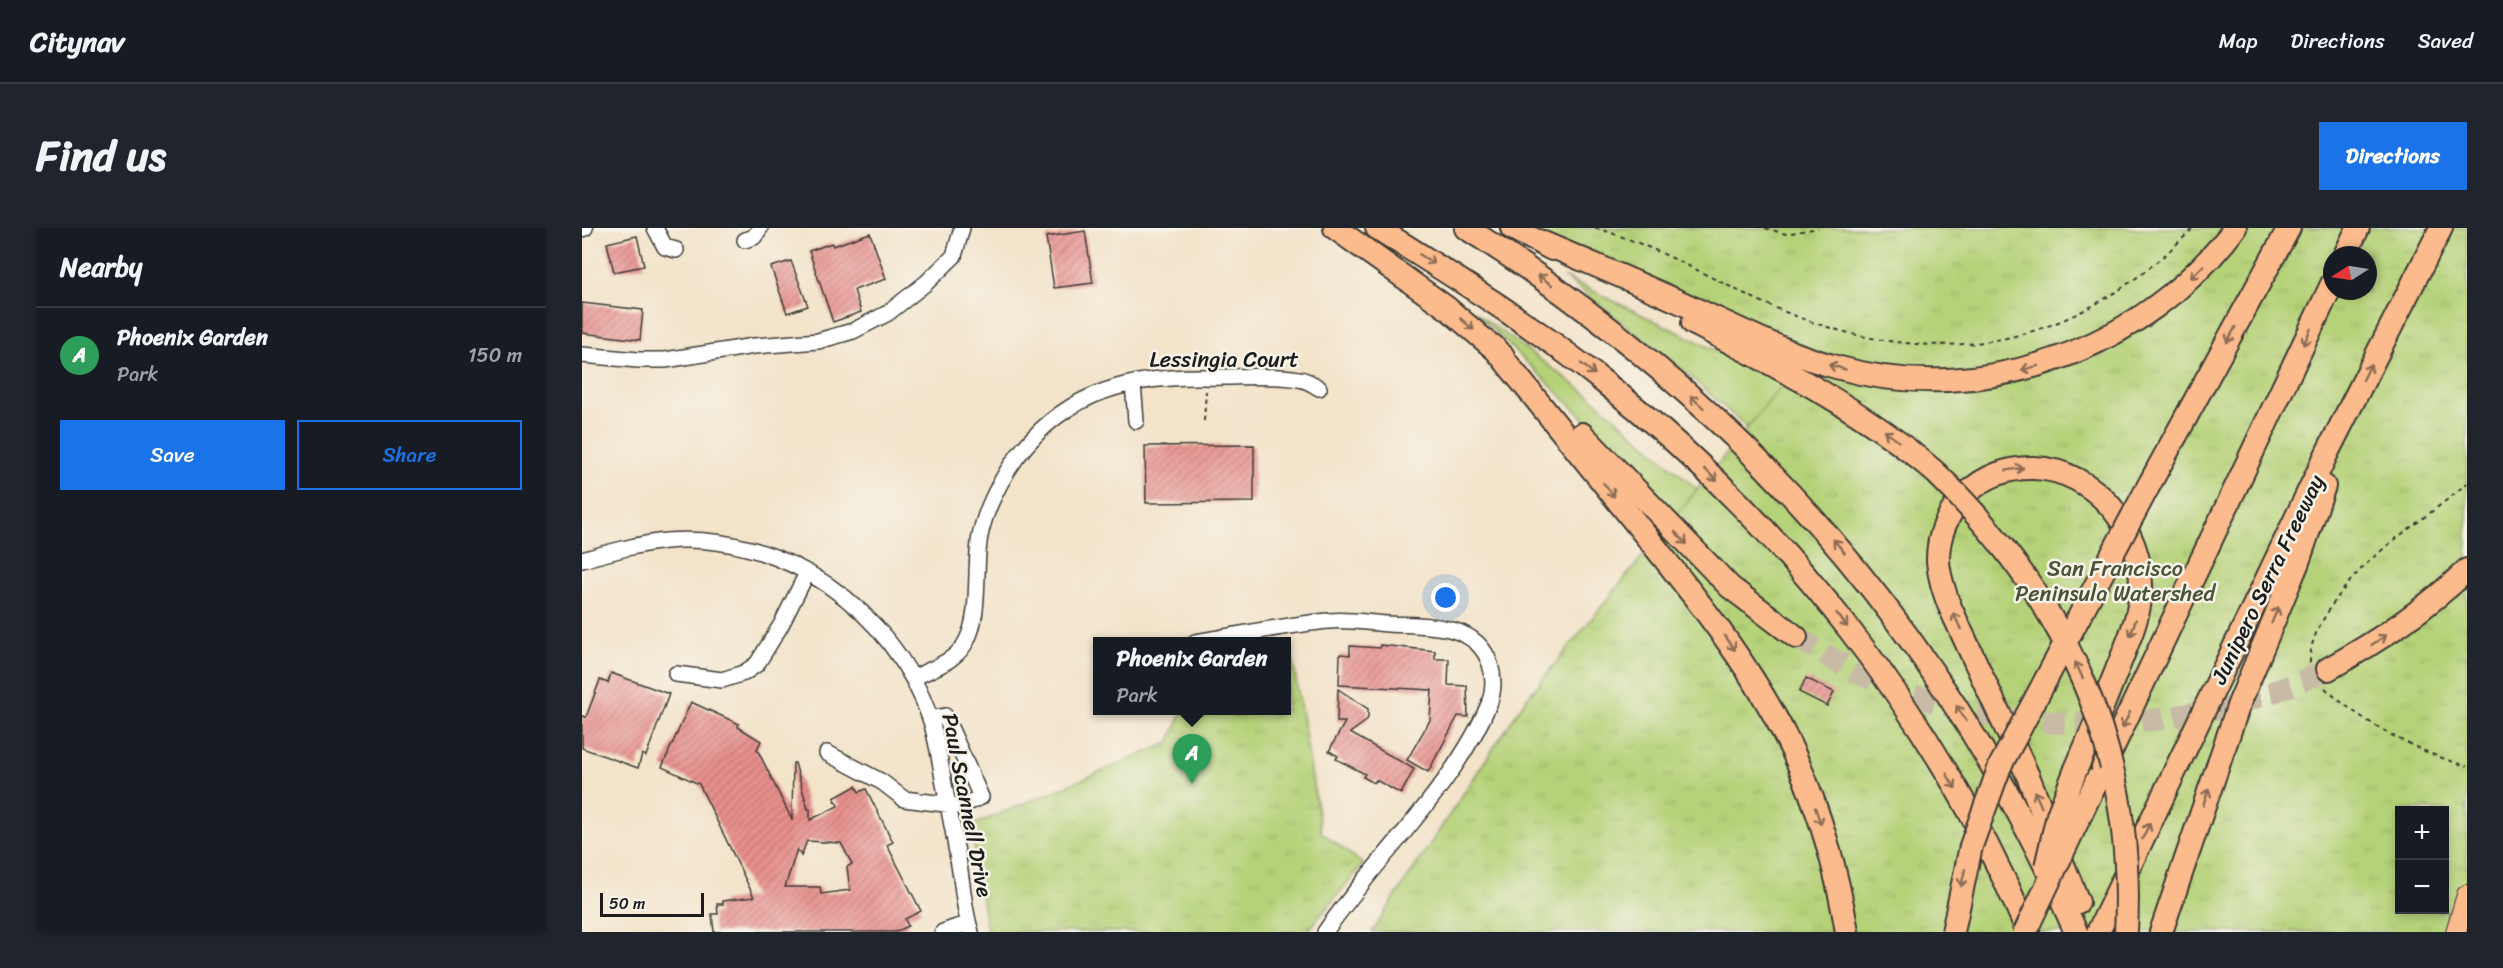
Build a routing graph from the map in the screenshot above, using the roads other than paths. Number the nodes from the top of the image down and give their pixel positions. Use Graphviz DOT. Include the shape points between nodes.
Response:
graph roads {
  1 [pos="655,228"];
  2 [pos="760,228"];
  3 [pos="962,228"];
  4 [pos="1335,228"];
  5 [pos="1377,228"];
  6 [pos="1467,228"];
  7 [pos="1512,228"];
  8 [pos="2235,228"];
  9 [pos="2289,228"];
  10 [pos="2358,228"];
  11 [pos="2441,228"];
  12 [pos="745,240"];
  13 [pos="1539,241"];
  14 [pos="2349,246"];
  15 [pos="676,250"];
  16 [pos="2324,300"];
  17 [pos="1493,346"];
  18 [pos="582,355"];
  19 [pos="1133,383"];
  20 [pos="1319,388"];
  21 [pos="2355,396"];
  22 [pos="1136,422"];
  23 [pos="582,560"];
  24 [pos="2467,570"];
  25 [pos="807,573"];
  26 [pos="1226,637"];
  27 [pos="1796,637"];
  28 [pos="2328,669"];
  29 [pos="676,674"];
  30 [pos="913,678"];
  31 [pos="930,719"];
  32 [pos="827,753"];
  33 [pos="948,804"];
  34 [pos="2467,895"];
  35 [pos="2037,908"];
  36 [pos="969,927"];
  37 [pos="943,932"];
  38 [pos="1325,932"];
  39 [pos="1847,932"];
  40 [pos="1953,932"];
  41 [pos="2027,932"];
  42 [pos="2076,932"];
  43 [pos="2088,932"];
  44 [pos="2098,932"];
  45 [pos="2126,932"];
  46 [pos="2161,932"];
  47 [pos="2456,932"];
  1 -- 15 [label="street" via="665,247"];
  2 -- 12 [label="street" via="754,237"];
  3 -- 18 [label="street" via="954,256 926,283 888,313 853,332 818,341 753,346 665,360"];
  4 -- 17 [label="highway, one-way"];
  5 -- 41 [label="highway, one-way" via="1527,324 1600,378 1690,455 1775,541 1833,609 1904,705 1980,832"];
  42 -- 6 [label="highway, one-way" via="2025,823 1965,718 1920,651 1833,540 1749,451 1640,351 1550,282"];
  7 -- 13 [label="highway"];
  8 -- 13 [label="highway, one-way" via="2201,269 2171,296 2099,342 2024,369 1944,380 1882,377 1820,362"];
  9 -- 40 [label="highway, one-way, bridge" via="2000,766 1971,846"];
  10 -- 14 [label="highway"];
  21 -- 11 [label="highway, Junipero Serra Freeway, one-way"];
  45 -- 13 [label="highway, one-way, bridge" via="2125,857 2117,796 2103,737 2083,679 2059,629 2022,571 1974,512 1901,443 1840,402"];
  16 -- 35 [label="highway, one-way, bridge"];
  17 -- 27 [label="highway, one-way" via="1716,574"];
  17 -- 39 [label="highway, one-way" via="1706,610 1760,689 1795,755 1814,803"];
  19 -- 20 [label="street, Lessingia Court" via="1169,378 1298,378"];
  19 -- 22 [label="street"];
  19 -- 30 [label="street, Lessingia Court" via="1099,392 1069,407 1039,431 1014,462 991,499 984,519 974,613 967,640 948,661"];
  44 -- 21 [label="highway, Junipero Serra Freeway, one-way"];
  46 -- 21 [label="highway, one-way" via="2234,717 2308,534"];
  23 -- 25 [label="street, Paul Scannell Drive" via="646,544 718,542 764,552"];
  28 -- 24 [label="highway, one-way" via="2403,624"];
  25 -- 29 [label="street" via="757,664 722,680"];
  25 -- 30 [label="street, Paul Scannell Drive" via="830,585 857,608 881,632"];
  26 -- 38 [label="street" via="1331,620 1436,627 1470,637 1489,660 1493,689 1467,746 1438,789 1363,879"];
  30 -- 31 [label="street, Paul Scannell Drive"];
  31 -- 33 [label="street, Paul Scannell Drive"];
  31 -- 33 [label="street" via="945,716 981,797 961,806"];
  32 -- 33 [label="street" via="882,782 904,799"];
  33 -- 36 [label="street, Paul Scannell Drive"];
  34 -- 47 [label="main road"];
  35 -- 41 [label="highway, bridge"];
  43 -- 35 [label="highway, one-way, bridge" via="2040,804 1952,612 1940,577 1940,542 1953,508 1990,476 2033,468 2051,470 2091,489 2120,517 2139,565 2140,597 2133,628 2058,815"];
  36 -- 37 [label="street"];
}
